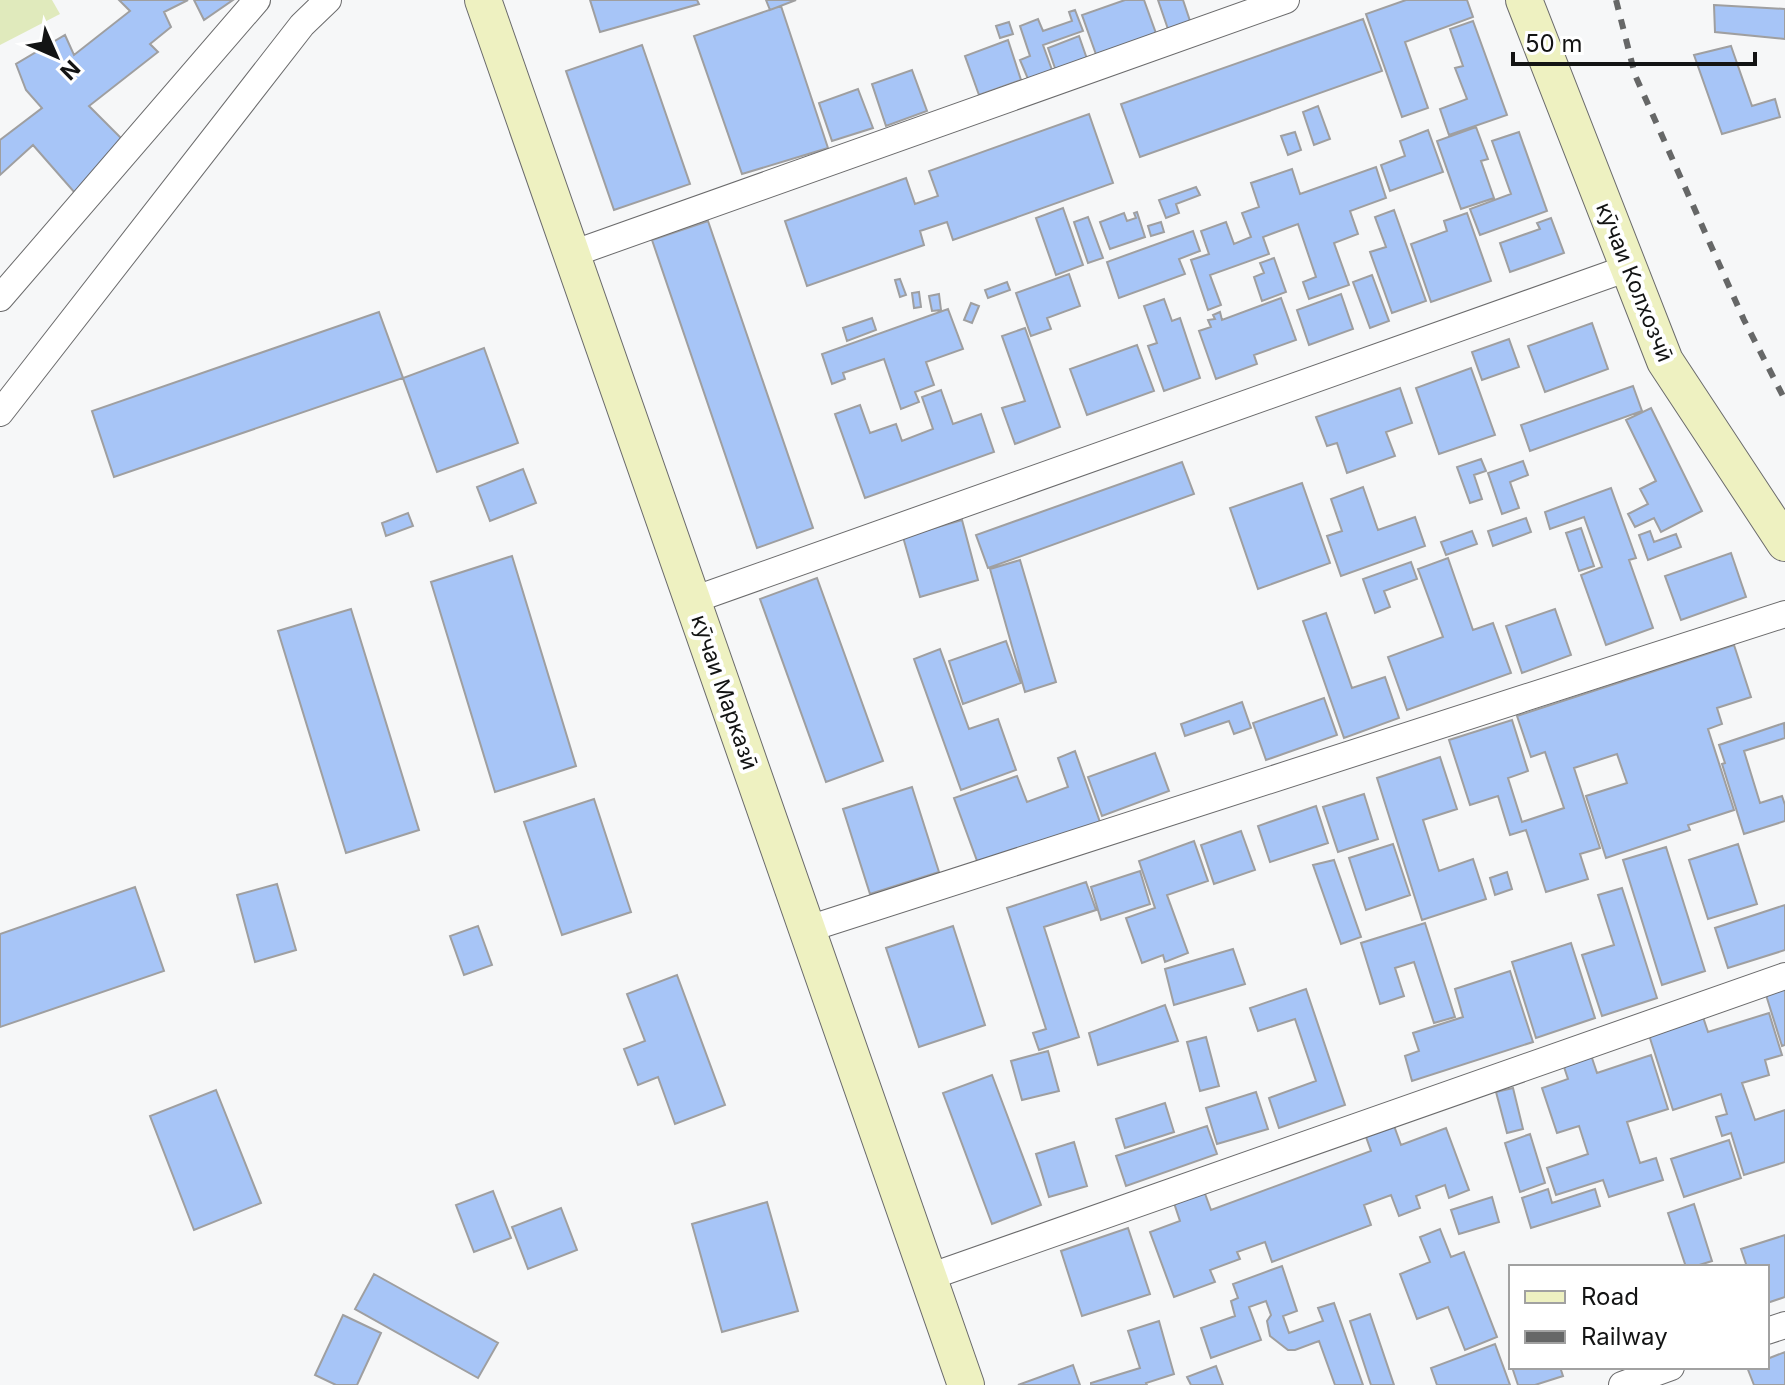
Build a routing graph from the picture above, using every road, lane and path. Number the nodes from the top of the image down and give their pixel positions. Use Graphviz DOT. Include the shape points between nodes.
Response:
graph roads {
  1 [pos="257,0"];
  2 [pos="328,0"];
  3 [pos="483,0"];
  4 [pos="1286,0"];
  5 [pos="1524,0"];
  6 [pos="572,254"];
  7 [pos="1628,268"];
  8 [pos="0,298"];
  9 [pos="0,413"];
  10 [pos="1785,543"];
  11 [pos="693,600"];
  12 [pos="1785,614"];
  13 [pos="808,929"];
  14 [pos="1785,976"];
  15 [pos="929,1277"];
  16 [pos="1666,1369"];
  17 [pos="966,1385"];
  18 [pos="1622,1385"];
  1 -- 8 [label="street"];
  2 -- 9 [label="street" via="302,25"];
  3 -- 6 [label="main road, кӯчаи Марказӣ"];
  4 -- 6 [label="street"];
  5 -- 7 [label="main road, кӯчаи Колхозчӣ"];
  6 -- 11 [label="main road, кӯчаи Марказӣ"];
  7 -- 10 [label="main road, кӯчаи Колхозчӣ" via="1665,361"];
  7 -- 11 [label="street"];
  11 -- 13 [label="main road, кӯчаи Марказӣ"];
  12 -- 13 [label="street"];
  13 -- 15 [label="main road, кӯчаи Марказӣ"];
  14 -- 15 [label="street"];
  15 -- 17 [label="main road, кӯчаи Марказӣ"];
  16 -- 18 [label="street"];
}
